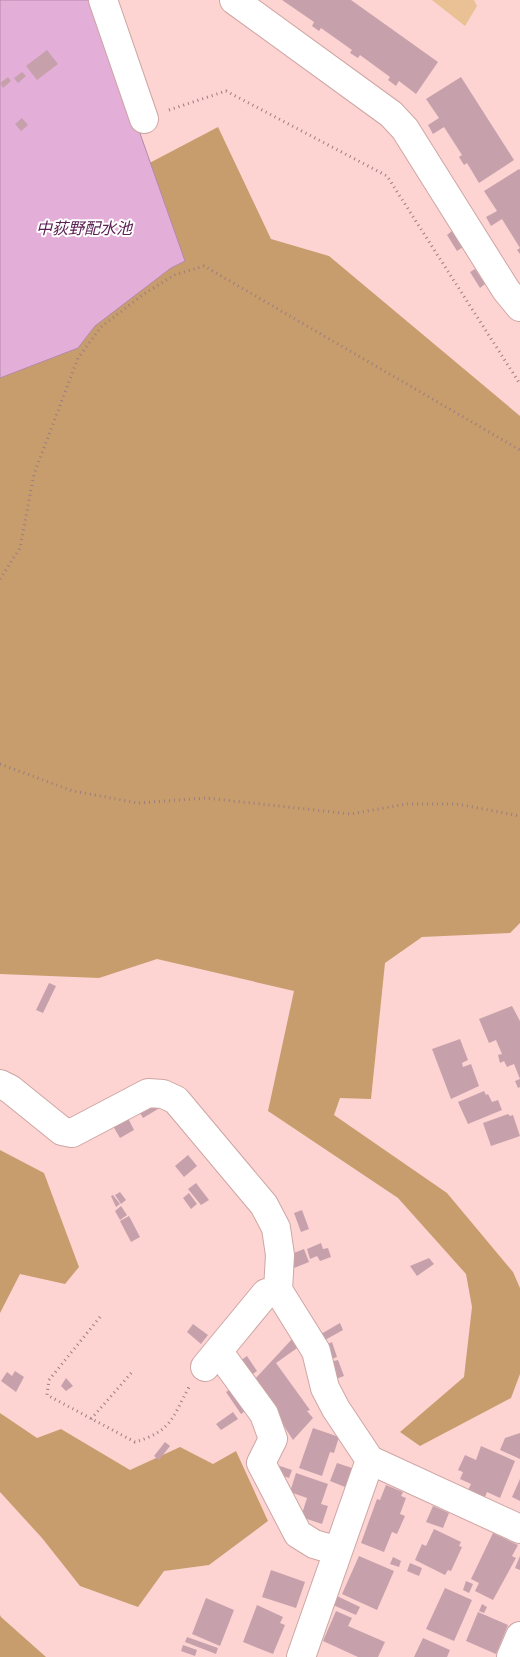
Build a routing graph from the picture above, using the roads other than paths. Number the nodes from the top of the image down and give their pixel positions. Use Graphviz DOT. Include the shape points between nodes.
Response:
graph roads {
  1 [pos="104,0"];
  2 [pos="234,0"];
  3 [pos="144,119"];
  4 [pos="520,307"];
  5 [pos="0,1084"];
  6 [pos="278,1290"];
  7 [pos="370,1460"];
  8 [pos="520,1529"];
  9 [pos="338,1551"];
  10 [pos="520,1636"];
  11 [pos="301,1657"];
  12 [pos="511,1657"];
  1 -- 3 [label="street"];
  2 -- 4 [label="street" via="391,114 405,129 506,290"];
  5 -- 6 [label="street" via="62,1131 72,1133 148,1093 163,1094 176,1100 264,1205 276,1228 280,1255"];
  6 -- 7 [label="street" via="316,1352 325,1388 336,1409"];
  6 -- 9 [label="street" via="266,1293 212,1359 264,1414 273,1439 262,1463 298,1534 314,1544"];
  7 -- 8 [label="street"];
  7 -- 9 [label="street"];
  9 -- 11 [label="street"];
  10 -- 12 [label="street"];
}
